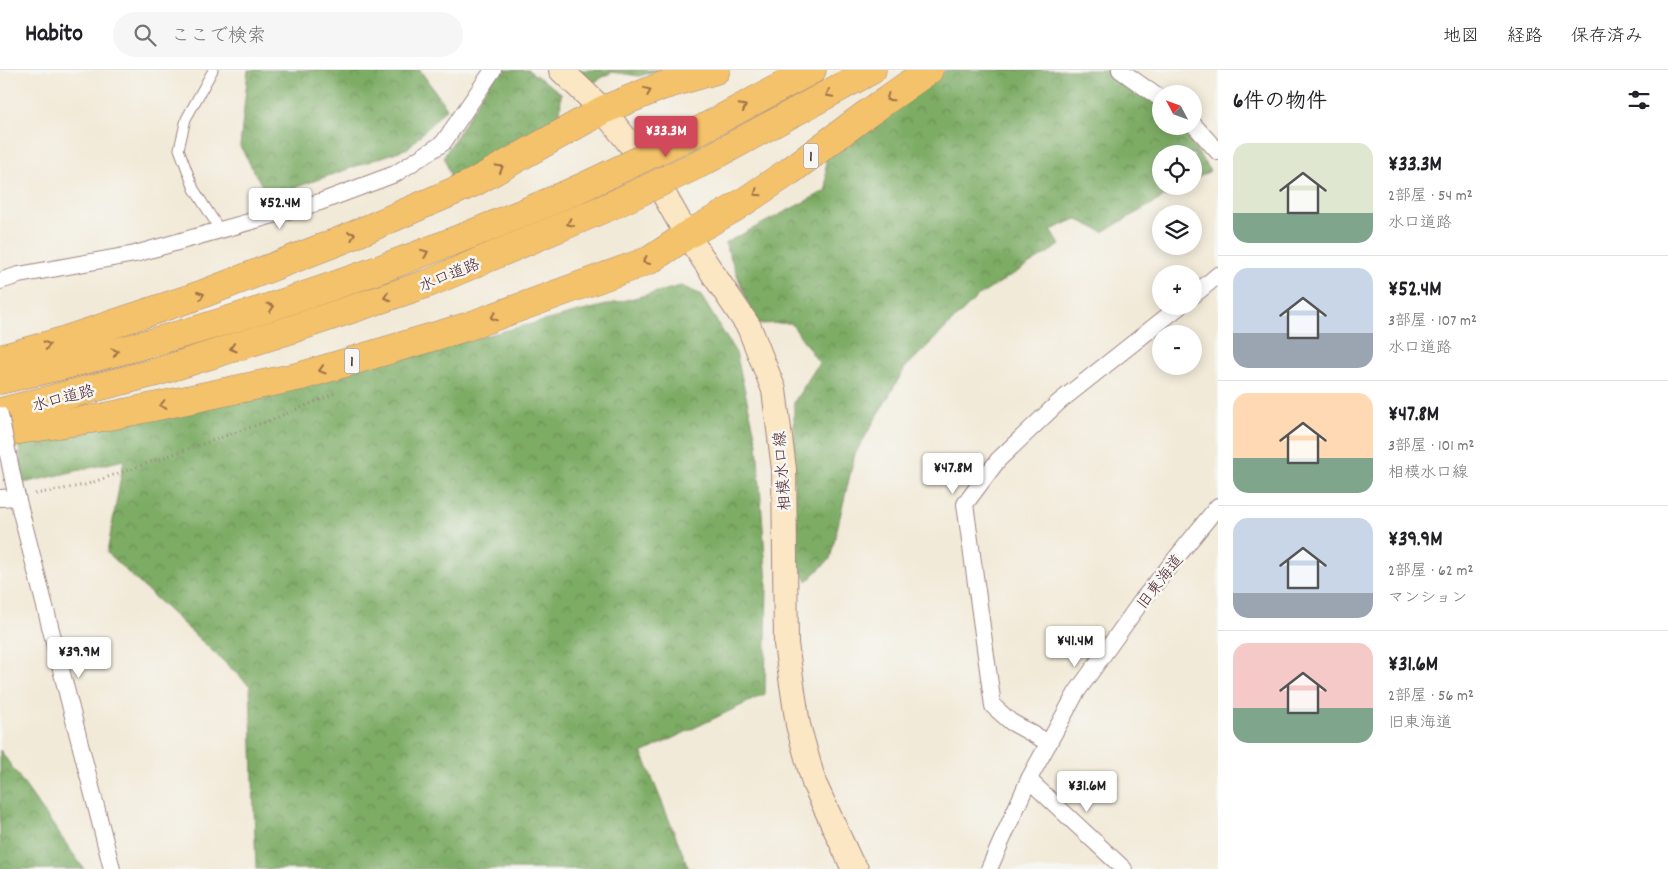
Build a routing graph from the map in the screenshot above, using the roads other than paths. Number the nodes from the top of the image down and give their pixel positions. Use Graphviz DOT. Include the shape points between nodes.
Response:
graph roads {
  1 [pos="213,70"];
  2 [pos="493,70"];
  3 [pos="561,70"];
  4 [pos="716,70"];
  5 [pos="812,70"];
  6 [pos="872,70"];
  7 [pos="929,70"];
  8 [pos="1120,70"];
  9 [pos="1152,93"];
  10 [pos="602,110"];
  11 [pos="1202,134"];
  12 [pos="1218,152"];
  13 [pos="220,230"];
  14 [pos="688,235"];
  15 [pos="1218,276"];
  16 [pos="0,281"];
  17 [pos="1202,289"];
  18 [pos="1169,315"];
  19 [pos="0,359"];
  20 [pos="0,380"];
  21 [pos="0,414"];
  22 [pos="0,433"];
  23 [pos="16,493"];
  24 [pos="0,498"];
  25 [pos="1218,506"];
  26 [pos="1049,743"];
  27 [pos="1029,780"];
  28 [pos="112,869"];
  29 [pos="856,869"];
  30 [pos="989,869"];
  31 [pos="1124,869"];
  1 -- 13 [label="lane" via="186,119 179,149 194,189"];
  2 -- 13 [label="street" via="443,143 395,174 320,202"];
  3 -- 10 [label="main road, 相模水口線"];
  10 -- 4 [label="highway, one-way" via="662,86"];
  20 -- 5 [label="highway, 水口道路, one-way, bridge" via="78,363 308,296 399,263 574,192 685,138"];
  6 -- 21 [label="highway, 水口道路, one-way, bridge" via="701,163 615,204 429,283 157,372"];
  7 -- 14 [label="highway, 1, one-way" via="790,171"];
  8 -- 9 [label="street"];
  10 -- 14 [label="main road, 相模水口線" via="649,168"];
  19 -- 10 [label="highway, one-way" via="200,295 342,240 474,183"];
  11 -- 12 [label="street"];
  13 -- 16 [label="street" via="135,254"];
  14 -- 22 [label="highway, 1, one-way" via="650,260 566,292 466,327 301,376 106,417"];
  14 -- 29 [label="main road, 相模水口線" via="749,328 774,390 784,469 786,644 798,725 814,783"];
  15 -- 17 [label="street"];
  18 -- 26 [label="street" via="1059,402 998,460 965,504 993,706 1011,722"];
  21 -- 23 [label="street, bridge"];
  23 -- 24 [label="street"];
  23 -- 28 [label="street"];
  25 -- 26 [label="street, 旧東海道" via="1076,693"];
  26 -- 27 [label="street, 旧東海道"];
  27 -- 30 [label="street, 旧東海道"];
  27 -- 31 [label="street"];
}
